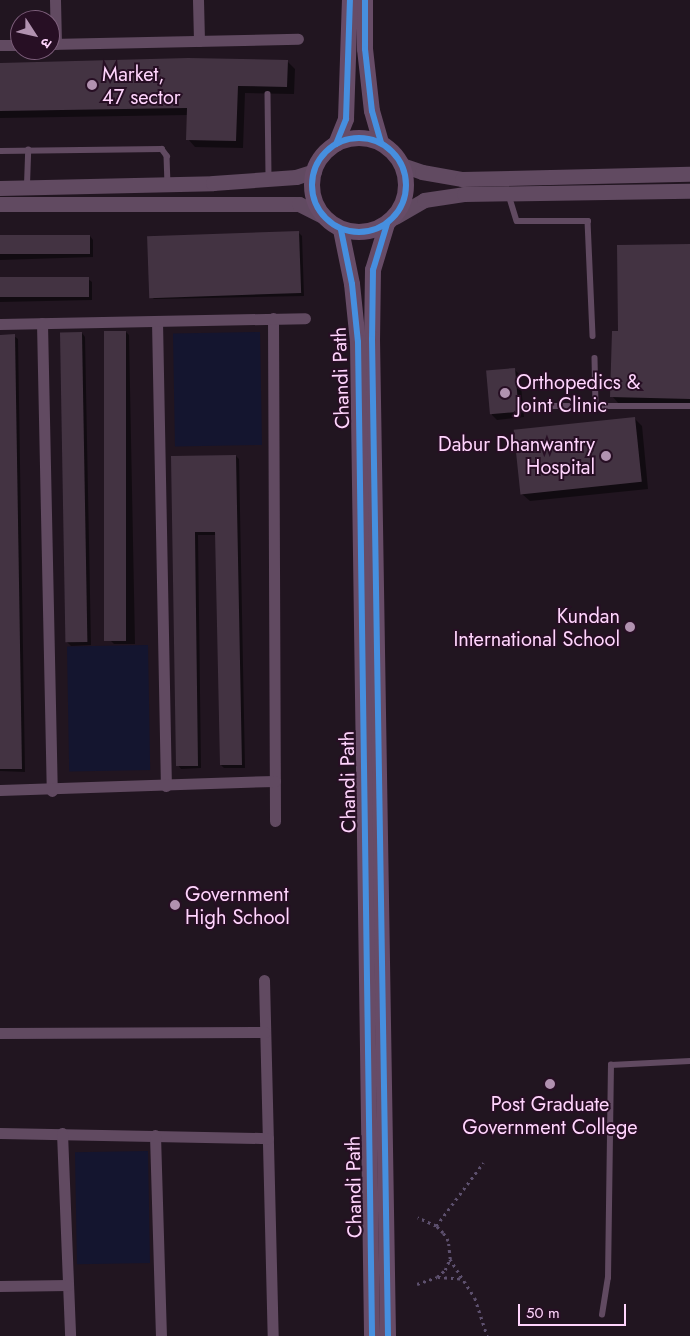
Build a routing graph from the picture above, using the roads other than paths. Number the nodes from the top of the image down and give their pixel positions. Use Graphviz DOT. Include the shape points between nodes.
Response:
graph roads {
  1 [pos="198,0"];
  2 [pos="350,0"];
  3 [pos="365,0"];
  4 [pos="298,39"];
  5 [pos="199,41"];
  6 [pos="60,44"];
  7 [pos="268,94"];
  8 [pos="381,143"];
  9 [pos="336,144"];
  10 [pos="0,150"];
  11 [pos="28,150"];
  12 [pos="402,165"];
  13 [pos="314,171"];
  14 [pos="690,174"];
  15 [pos="270,179"];
  16 [pos="168,184"];
  17 [pos="27,187"];
  18 [pos="0,188"];
  19 [pos="690,191"];
  20 [pos="508,193"];
  21 [pos="0,204"];
  22 [pos="321,215"];
  23 [pos="391,220"];
  24 [pos="341,230"];
  25 [pos="273,318"];
  26 [pos="305,318"];
  27 [pos="157,321"];
  28 [pos="42,323"];
  29 [pos="0,324"];
  30 [pos="593,336"];
  31 [pos="595,358"];
  32 [pos="526,406"];
  33 [pos="596,406"];
  34 [pos="690,406"];
  35 [pos="275,781"];
  36 [pos="166,786"];
  37 [pos="0,790"];
  38 [pos="52,790"];
  39 [pos="275,821"];
  40 [pos="264,980"];
  41 [pos="265,1032"];
  42 [pos="0,1033"];
  43 [pos="690,1061"];
  44 [pos="0,1132"];
  45 [pos="62,1133"];
  46 [pos="155,1135"];
  47 [pos="268,1138"];
  48 [pos="68,1285"];
  49 [pos="0,1286"];
  50 [pos="602,1315"];
  51 [pos="70,1336"];
  52 [pos="161,1336"];
  53 [pos="273,1336"];
  54 [pos="372,1336"];
  55 [pos="388,1336"];
  1 -- 5 [label="street"];
  2 -- 9 [label="main road" via="346,119"];
  3 -- 8 [label="main road" via="370,93"];
  4 -- 5 [label="street"];
  5 -- 6 [label="street"];
  7 -- 15 [label="lane"];
  8 -- 9 [label="main road" via="356,138"];
  8 -- 12 [label="main road"];
  9 -- 13 [label="main road" via="324,154"];
  10 -- 11 [label="lane"];
  11 -- 16 [label="lane" via="162,149 167,156"];
  11 -- 17 [label="lane"];
  12 -- 14 [label="street" via="462,179"];
  12 -- 23 [label="main road" via="407,182 404,201"];
  13 -- 15 [label="street" via="296,177"];
  13 -- 22 [label="main road" via="312,188"];
  15 -- 16 [label="street"];
  16 -- 17 [label="street"];
  17 -- 18 [label="street"];
  19 -- 20 [label="street"];
  20 -- 23 [label="street" via="464,194 424,200"];
  20 -- 30 [label="lane" via="517,221 588,221"];
  21 -- 22 [label="street" via="299,204"];
  22 -- 24 [label="main road"];
  23 -- 24 [label="main road" via="362,233"];
  23 -- 55 [label="main road, Chandi Path" via="373,270 372,339"];
  24 -- 54 [label="main road, Chandi Path" via="352,284 358,342"];
  25 -- 26 [label="street"];
  25 -- 27 [label="street"];
  25 -- 35 [label="street"];
  27 -- 28 [label="street"];
  27 -- 36 [label="street"];
  28 -- 29 [label="street"];
  28 -- 38 [label="street"];
  31 -- 33 [label="lane"];
  32 -- 33 [label="lane"];
  33 -- 34 [label="lane"];
  35 -- 36 [label="street"];
  35 -- 39 [label="street"];
  36 -- 38 [label="street"];
  37 -- 38 [label="street"];
  40 -- 41 [label="street"];
  41 -- 42 [label="street"];
  41 -- 47 [label="street"];
  43 -- 50 [label="lane" via="612,1064 608,1278"];
  44 -- 45 [label="street"];
  45 -- 46 [label="street"];
  45 -- 48 [label="street"];
  46 -- 47 [label="street"];
  46 -- 52 [label="street"];
  47 -- 53 [label="street"];
  48 -- 49 [label="street"];
  48 -- 51 [label="street"];
}
